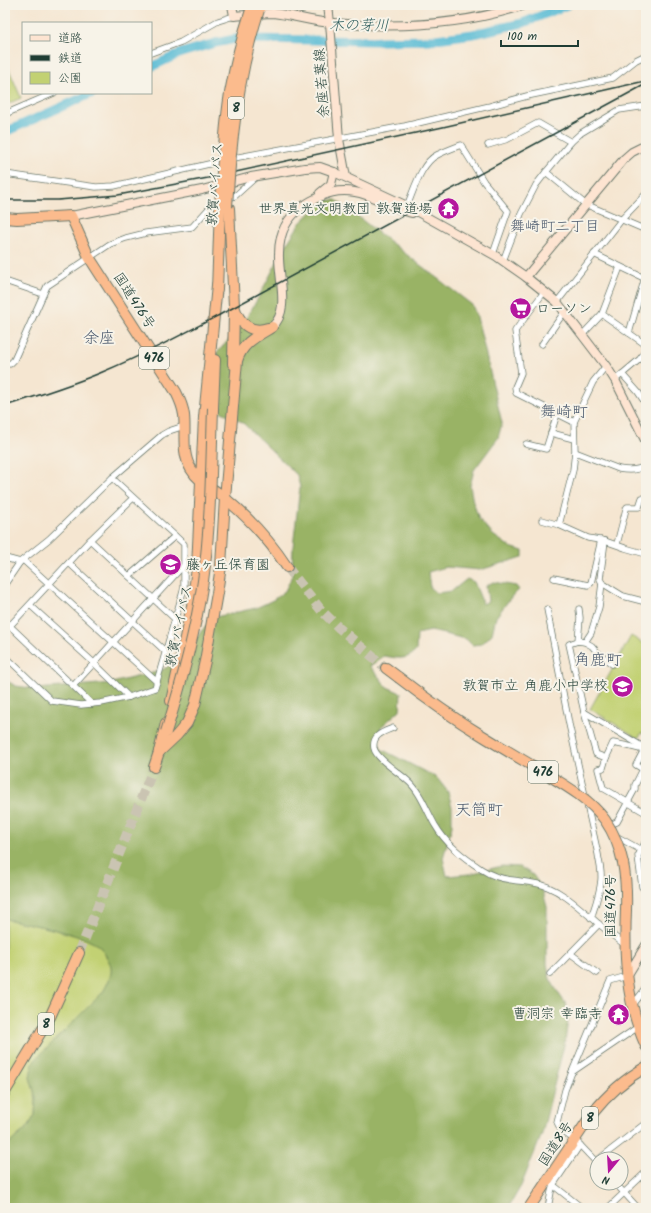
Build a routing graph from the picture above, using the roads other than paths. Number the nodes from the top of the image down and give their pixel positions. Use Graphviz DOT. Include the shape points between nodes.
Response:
graph roads {
  1 [pos="232,5"];
  2 [pos="328,5"];
  3 [pos="525,5"];
  4 [pos="253,7"];
  5 [pos="234,16"];
  6 [pos="331,27"];
  7 [pos="152,53"];
  8 [pos="646,55"];
  9 [pos="52,94"];
  10 [pos="646,106"];
  11 [pos="5,114"];
  12 [pos="339,139"];
  13 [pos="571,142"];
  14 [pos="488,145"];
  15 [pos="646,145"];
  16 [pos="334,172"];
  17 [pos="546,172"];
  18 [pos="5,174"];
  19 [pos="256,177"];
  20 [pos="346,177"];
  21 [pos="646,194"];
  22 [pos="308,203"];
  23 [pos="585,204"];
  24 [pos="407,206"];
  25 [pos="226,207"];
  26 [pos="71,216"];
  27 [pos="426,217"];
  28 [pos="5,218"];
  29 [pos="622,219"];
  30 [pos="646,230"];
  31 [pos="493,254"];
  32 [pos="594,254"];
  33 [pos="89,257"];
  34 [pos="503,261"];
  35 [pos="620,267"];
  36 [pos="526,277"];
  37 [pos="645,277"];
  38 [pos="5,281"];
  39 [pos="217,285"];
  40 [pos="544,292"];
  41 [pos="43,294"];
  42 [pos="557,302"];
  43 [pos="234,306"];
  44 [pos="565,311"];
  45 [pos="602,314"];
  46 [pos="272,327"];
  47 [pos="629,333"];
  48 [pos="583,334"];
  49 [pos="542,344"];
  50 [pos="646,345"];
  51 [pos="646,350"];
  52 [pos="640,359"];
  53 [pos="646,362"];
  54 [pos="5,363"];
  55 [pos="606,366"];
  56 [pos="215,368"];
  57 [pos="622,374"];
  58 [pos="615,380"];
  59 [pos="646,404"];
  60 [pos="232,409"];
  61 [pos="558,414"];
  62 [pos="574,422"];
  63 [pos="184,426"];
  64 [pos="551,433"];
  65 [pos="574,439"];
  66 [pos="646,442"];
  67 [pos="526,444"];
  68 [pos="575,452"];
  69 [pos="646,465"];
  70 [pos="112,478"];
  71 [pos="200,480"];
  72 [pos="133,498"];
  73 [pos="224,498"];
  74 [pos="642,498"];
  75 [pos="542,520"];
  76 [pos="559,525"];
  77 [pos="175,536"];
  78 [pos="90,540"];
  79 [pos="603,540"];
  80 [pos="617,544"];
  81 [pos="646,554"];
  82 [pos="5,558"];
  83 [pos="21,561"];
  84 [pos="68,563"];
  85 [pos="185,564"];
  86 [pos="287,567"];
  87 [pos="129,576"];
  88 [pos="554,578"];
  89 [pos="602,583"];
  90 [pos="5,584"];
  91 [pos="49,584"];
  92 [pos="153,599"];
  93 [pos="646,602"];
  94 [pos="30,605"];
  95 [pos="547,609"];
  96 [pos="578,609"];
  97 [pos="175,619"];
  98 [pos="132,621"];
  99 [pos="10,626"];
  100 [pos="5,631"];
  101 [pos="578,641"];
  102 [pos="113,642"];
  103 [pos="585,642"];
  104 [pos="166,652"];
  105 [pos="5,656"];
  106 [pos="94,663"];
  107 [pos="612,664"];
  108 [pos="386,668"];
  109 [pos="157,682"];
  110 [pos="73,686"];
  111 [pos="129,697"];
  112 [pos="92,704"];
  113 [pos="584,712"];
  114 [pos="393,728"];
  115 [pos="165,731"];
  116 [pos="644,750"];
  117 [pos="159,752"];
  118 [pos="606,758"];
  119 [pos="154,767"];
  120 [pos="644,770"];
  121 [pos="628,803"];
  122 [pos="646,813"];
  123 [pos="646,841"];
  124 [pos="641,850"];
  125 [pos="646,890"];
  126 [pos="591,918"];
  127 [pos="599,924"];
  128 [pos="625,945"];
  129 [pos="646,945"];
  130 [pos="80,953"];
  131 [pos="571,954"];
  132 [pos="596,973"];
  133 [pos="550,974"];
  134 [pos="627,976"];
  135 [pos="646,988"];
  136 [pos="632,1006"];
  137 [pos="646,1016"];
  138 [pos="638,1025"];
  139 [pos="646,1046"];
  140 [pos="646,1063"];
  141 [pos="646,1067"];
  142 [pos="572,1072"];
  143 [pos="646,1075"];
  144 [pos="5,1092"];
  145 [pos="646,1123"];
  146 [pos="575,1141"];
  147 [pos="610,1151"];
  148 [pos="589,1154"];
  149 [pos="646,1172"];
  150 [pos="550,1184"];
  151 [pos="624,1193"];
  152 [pos="531,1205"];
  153 [pos="548,1208"];
  154 [pos="582,1208"];
  155 [pos="608,1208"];
  156 [pos="638,1208"];
  1 -- 5 [label="street"];
  2 -- 6 [label="street, 余座若葉線"];
  3 -- 6 [label="street" via="454,22"];
  4 -- 25 [label="highway, 敦賀バイパス / 8, bridge" via="231,144"];
  4 -- 25 [label="highway, 敦賀バイパス / 8, bridge" via="237,48 230,94 222,169"];
  5 -- 6 [label="street" via="272,13"];
  5 -- 7 [label="street" via="218,21 181,42"];
  6 -- 12 [label="street, 余座若葉線"];
  8 -- 12 [label="street" via="613,78"];
  9 -- 11 [label="street"];
  10 -- 13 [label="street" via="619,110"];
  12 -- 18 [label="street" via="238,157 114,186 89,186"];
  12 -- 20 [label="street, 余座若葉線"];
  13 -- 14 [label="street" via="538,123 508,139"];
  13 -- 17 [label="street"];
  15 -- 23 [label="street" via="624,158"];
  16 -- 19 [label="street" via="320,167 310,167"];
  16 -- 20 [label="street"];
  16 -- 22 [label="street" via="330,185"];
  17 -- 23 [label="street"];
  17 -- 34 [label="street" via="521,214"];
  19 -- 26 [label="street"];
  19 -- 33 [label="street" via="235,196 213,204 192,227 126,238"];
  20 -- 24 [label="street"];
  21 -- 29 [label="street"];
  22 -- 27 [label="street" via="335,191 356,192"];
  22 -- 46 [label="street" via="297,212 282,232 279,254 282,305 279,318"];
  23 -- 29 [label="street"];
  23 -- 36 [label="street"];
  24 -- 27 [label="street"];
  24 -- 31 [label="street" via="427,163 437,155 461,145 484,182 508,211"];
  25 -- 39 [label="highway, 敦賀バイパス / 8"];
  25 -- 43 [label="highway"];
  25 -- 56 [label="highway, 敦賀バイパス / 8"];
  26 -- 28 [label="highway"];
  26 -- 33 [label="highway, 国道476号 / 476"];
  27 -- 31 [label="street"];
  29 -- 30 [label="street"];
  29 -- 32 [label="street"];
  31 -- 34 [label="street"];
  32 -- 35 [label="street"];
  32 -- 42 [label="street"];
  33 -- 41 [label="street" via="47,286"];
  33 -- 63 [label="highway, 国道476号 / 476" via="176,392 183,408"];
  34 -- 36 [label="street"];
  35 -- 37 [label="street"];
  35 -- 45 [label="street"];
  36 -- 40 [label="street"];
  37 -- 47 [label="street"];
  38 -- 41 [label="street"];
  39 -- 56 [label="highway, 敦賀バイパス / 8"];
  39 -- 71 [label="highway"];
  40 -- 42 [label="street"];
  40 -- 61 [label="street" via="515,331 521,373 515,388 516,393"];
  41 -- 54 [label="street" via="14,360 10,364"];
  42 -- 44 [label="street"];
  43 -- 46 [label="highway" via="240,321 247,327 258,330"];
  43 -- 60 [label="highway"];
  44 -- 48 [label="street"];
  44 -- 49 [label="street"];
  45 -- 47 [label="street"];
  45 -- 48 [label="street"];
  46 -- 60 [label="highway" via="246,344 239,355"];
  47 -- 50 [label="street"];
  48 -- 55 [label="street"];
  51 -- 52 [label="street"];
  52 -- 53 [label="street"];
  52 -- 57 [label="street"];
  55 -- 58 [label="street"];
  55 -- 62 [label="street" via="593,382"];
  56 -- 115 [label="highway, 敦賀バイパス / 8, bridge" via="203,580 186,667"];
  57 -- 58 [label="street"];
  57 -- 59 [label="street"];
  58 -- 66 [label="street"];
  60 -- 73 [label="highway"];
  61 -- 62 [label="street"];
  61 -- 64 [label="street"];
  62 -- 65 [label="street"];
  63 -- 70 [label="street" via="162,435"];
  63 -- 71 [label="highway, 国道476号 / 476" via="186,457"];
  64 -- 65 [label="street"];
  64 -- 67 [label="street" via="546,449"];
  65 -- 68 [label="street"];
  68 -- 69 [label="street" via="619,469 642,468"];
  68 -- 76 [label="street"];
  70 -- 72 [label="street"];
  70 -- 83 [label="street" via="49,539"];
  71 -- 73 [label="highway, 国道476号 / 476"];
  71 -- 115 [label="highway, bridge" via="197,568 192,606"];
  72 -- 77 [label="street"];
  72 -- 78 [label="street"];
  73 -- 86 [label="highway, 国道476号 / 476" via="265,536"];
  73 -- 117 [label="highway" via="218,593 199,691 191,716 183,729"];
  74 -- 80 [label="street" via="640,507 627,506"];
  75 -- 76 [label="street"];
  76 -- 79 [label="street" via="588,538"];
  77 -- 85 [label="street" via="184,544"];
  77 -- 87 [label="street"];
  78 -- 84 [label="street"];
  78 -- 87 [label="street"];
  79 -- 80 [label="street"];
  79 -- 88 [label="street" via="591,583 588,585"];
  79 -- 89 [label="street" via="600,579"];
  80 -- 81 [label="street"];
  82 -- 83 [label="street"];
  83 -- 90 [label="street"];
  83 -- 91 [label="street"];
  84 -- 91 [label="street"];
  84 -- 98 [label="street"];
  85 -- 92 [label="street"];
  85 -- 97 [label="street" via="184,588"];
  87 -- 92 [label="street"];
  89 -- 93 [label="street" via="623,596"];
  89 -- 103 [label="street" via="596,620"];
  91 -- 94 [label="street"];
  91 -- 102 [label="street"];
  92 -- 97 [label="street"];
  92 -- 98 [label="street"];
  94 -- 99 [label="street"];
  94 -- 106 [label="street"];
  95 -- 126 [label="street" via="600,865 600,889"];
  96 -- 101 [label="street"];
  97 -- 104 [label="street"];
  98 -- 102 [label="street"];
  98 -- 104 [label="street"];
  99 -- 100 [label="street"];
  99 -- 110 [label="street"];
  101 -- 103 [label="street"];
  101 -- 113 [label="street" via="569,644"];
  102 -- 106 [label="street"];
  102 -- 109 [label="street"];
  103 -- 107 [label="street"];
  104 -- 109 [label="street"];
  105 -- 112 [label="street" via="52,700"];
  106 -- 110 [label="street"];
  106 -- 111 [label="street"];
  108 -- 128 [label="highway, 国道476号 / 476, bridge" via="449,715 566,786 597,811 610,829 623,860 626,883"];
  109 -- 111 [label="street" via="155,688"];
  110 -- 112 [label="street"];
  111 -- 112 [label="street"];
  113 -- 116 [label="street" via="645,748"];
  113 -- 118 [label="street" via="596,754"];
  114 -- 126 [label="street" via="375,738 374,750 415,788 436,827 454,849 495,876 532,882 570,898"];
  115 -- 117 [label="highway, 敦賀バイパス / 8"];
  116 -- 118 [label="street" via="613,743"];
  116 -- 120 [label="street" via="636,765"];
  117 -- 119 [label="highway, 敦賀バイパス / 8"];
  118 -- 121 [label="street" via="603,768 598,770 603,788"];
  120 -- 121 [label="street"];
  121 -- 122 [label="street"];
  121 -- 124 [label="street" via="617,822 612,824 614,835"];
  123 -- 124 [label="street"];
  124 -- 125 [label="street" via="638,856 639,864 642,887"];
  126 -- 127 [label="street"];
  127 -- 128 [label="street"];
  127 -- 131 [label="street"];
  128 -- 134 [label="highway, 国道476号 / 476"];
  129 -- 134 [label="street"];
  130 -- 144 [label="highway, 8" via="50,1017"];
  131 -- 132 [label="street"];
  131 -- 133 [label="street"];
  134 -- 136 [label="highway, 国道476号 / 476"];
  134 -- 142 [label="street" via="610,981"];
  135 -- 136 [label="street"];
  136 -- 138 [label="highway, 国道476号 / 476"];
  137 -- 138 [label="street"];
  138 -- 139 [label="highway, 国道476号 / 476"];
  138 -- 142 [label="street"];
  140 -- 146 [label="highway" via="614,1082 600,1095 588,1109"];
  141 -- 150 [label="highway, 国道8号 / 8" via="624,1082 592,1114"];
  142 -- 146 [label="street" via="557,1120 559,1128"];
  143 -- 146 [label="highway" via="609,1103 589,1129"];
  145 -- 147 [label="street"];
  146 -- 148 [label="street"];
  146 -- 150 [label="street"];
  149 -- 151 [label="street"];
  150 -- 152 [label="highway, 国道8号 / 8"];
  150 -- 153 [label="street"];
  150 -- 154 [label="street"];
  151 -- 155 [label="street"];
  151 -- 156 [label="street"];
}
